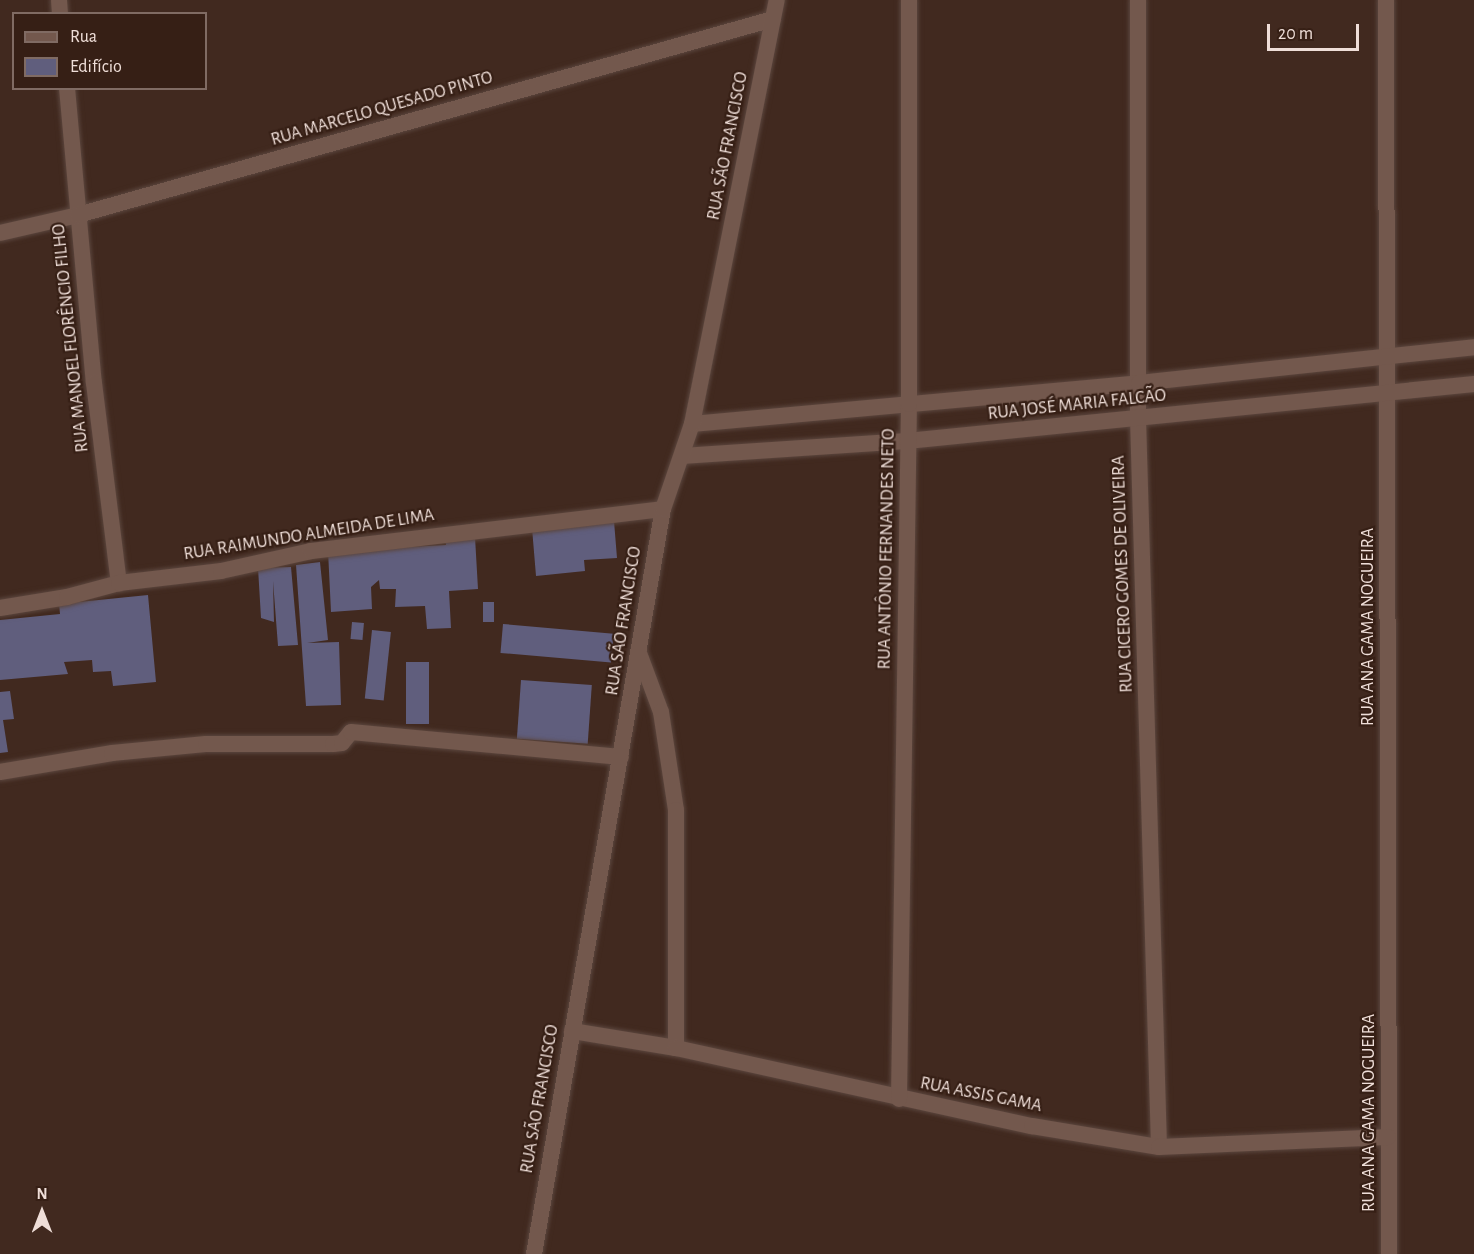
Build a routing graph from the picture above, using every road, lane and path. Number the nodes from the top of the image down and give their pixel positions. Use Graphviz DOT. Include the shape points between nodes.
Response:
graph roads {
  1 [pos="777,0"];
  2 [pos="909,0"];
  3 [pos="1138,0"];
  4 [pos="1386,0"];
  5 [pos="773,19"];
  6 [pos="67,90"];
  7 [pos="78,215"];
  8 [pos="0,232"];
  9 [pos="1474,347"];
  10 [pos="1390,358"];
  11 [pos="1139,383"];
  12 [pos="1474,384"];
  13 [pos="1387,394"];
  14 [pos="909,404"];
  15 [pos="1138,418"];
  16 [pos="692,424"];
  17 [pos="907,441"];
  18 [pos="682,456"];
  19 [pos="663,509"];
  20 [pos="118,583"];
  21 [pos="0,608"];
  22 [pos="639,652"];
  23 [pos="621,757"];
  24 [pos="0,772"];
  25 [pos="572,1031"];
  26 [pos="676,1048"];
  27 [pos="899,1099"];
  28 [pos="1388,1137"];
  29 [pos="1159,1147"];
  30 [pos="534,1254"];
  31 [pos="1389,1254"];
  1 -- 5 [label="street, RUA SÃO FRANCISCO"];
  2 -- 14 [label="street, RUA ANTÔNIO FERNANDES NETO"];
  3 -- 11 [label="street, RUA CICERO GOMES DE OLIVEIRA"];
  4 -- 10 [label="street, RUA ANA GAMA NOGUEIRA"];
  5 -- 7 [label="street, RUA MARCELO QUESADO PINTO"];
  5 -- 16 [label="street, RUA SÃO FRANCISCO"];
  6 -- 7 [label="street, RUA MANOEL FLORÊNCIO FILHO"];
  7 -- 8 [label="street, RUA MARCELO QUESADO PINTO"];
  7 -- 20 [label="street, RUA MANOEL FLORÊNCIO FILHO"];
  9 -- 10 [label="street, RUA JOSÉ MARIA FALCÃO"];
  10 -- 11 [label="street, RUA JOSÉ MARIA FALCÃO"];
  10 -- 13 [label="street, RUA ANA GAMA NOGUEIRA"];
  11 -- 14 [label="street, RUA JOSÉ MARIA FALCÃO"];
  11 -- 15 [label="street, RUA CICERO GOMES DE OLIVEIRA"];
  12 -- 13 [label="street, RUA JOSÉ MARIA FALCÃO"];
  13 -- 15 [label="street, RUA JOSÉ MARIA FALCÃO"];
  13 -- 28 [label="street, RUA ANA GAMA NOGUEIRA"];
  14 -- 16 [label="street, RUA JOSÉ MARIA FALCÃO"];
  14 -- 17 [label="street, RUA ANTÔNIO FERNANDES NETO"];
  15 -- 17 [label="street, RUA JOSÉ MARIA FALCÃO"];
  15 -- 29 [label="street, RUA CICERO GOMES DE OLIVEIRA"];
  16 -- 18 [label="street, RUA SÃO FRANCISCO"];
  17 -- 18 [label="street, RUA JOSÉ MARIA FALCÃO"];
  17 -- 27 [label="street, RUA ANTÔNIO FERNANDES NETO"];
  18 -- 19 [label="street, RUA SÃO FRANCISCO"];
  19 -- 20 [label="street, RUA RAIMUNDO ALMEIDA DE LIMA" via="310,550 221,571"];
  19 -- 22 [label="street, RUA SÃO FRANCISCO"];
  20 -- 21 [label="street, RUA RAIMUNDO ALMEIDA DE LIMA" via="67,597"];
  22 -- 23 [label="street, RUA SÃO FRANCISCO"];
  22 -- 26 [label="street" via="661,712 674,798"];
  23 -- 24 [label="street" via="351,732 342,743 206,744 112,753"];
  23 -- 25 [label="street, RUA SÃO FRANCISCO"];
  25 -- 26 [label="street, RUA ASSIS GAMA"];
  25 -- 30 [label="street, RUA SÃO FRANCISCO"];
  26 -- 27 [label="street, RUA ASSIS GAMA"];
  27 -- 29 [label="street, RUA ASSIS GAMA"];
  28 -- 29 [label="street, RUA ASSIS GAMA"];
  28 -- 31 [label="street, RUA ANA GAMA NOGUEIRA"];
}
